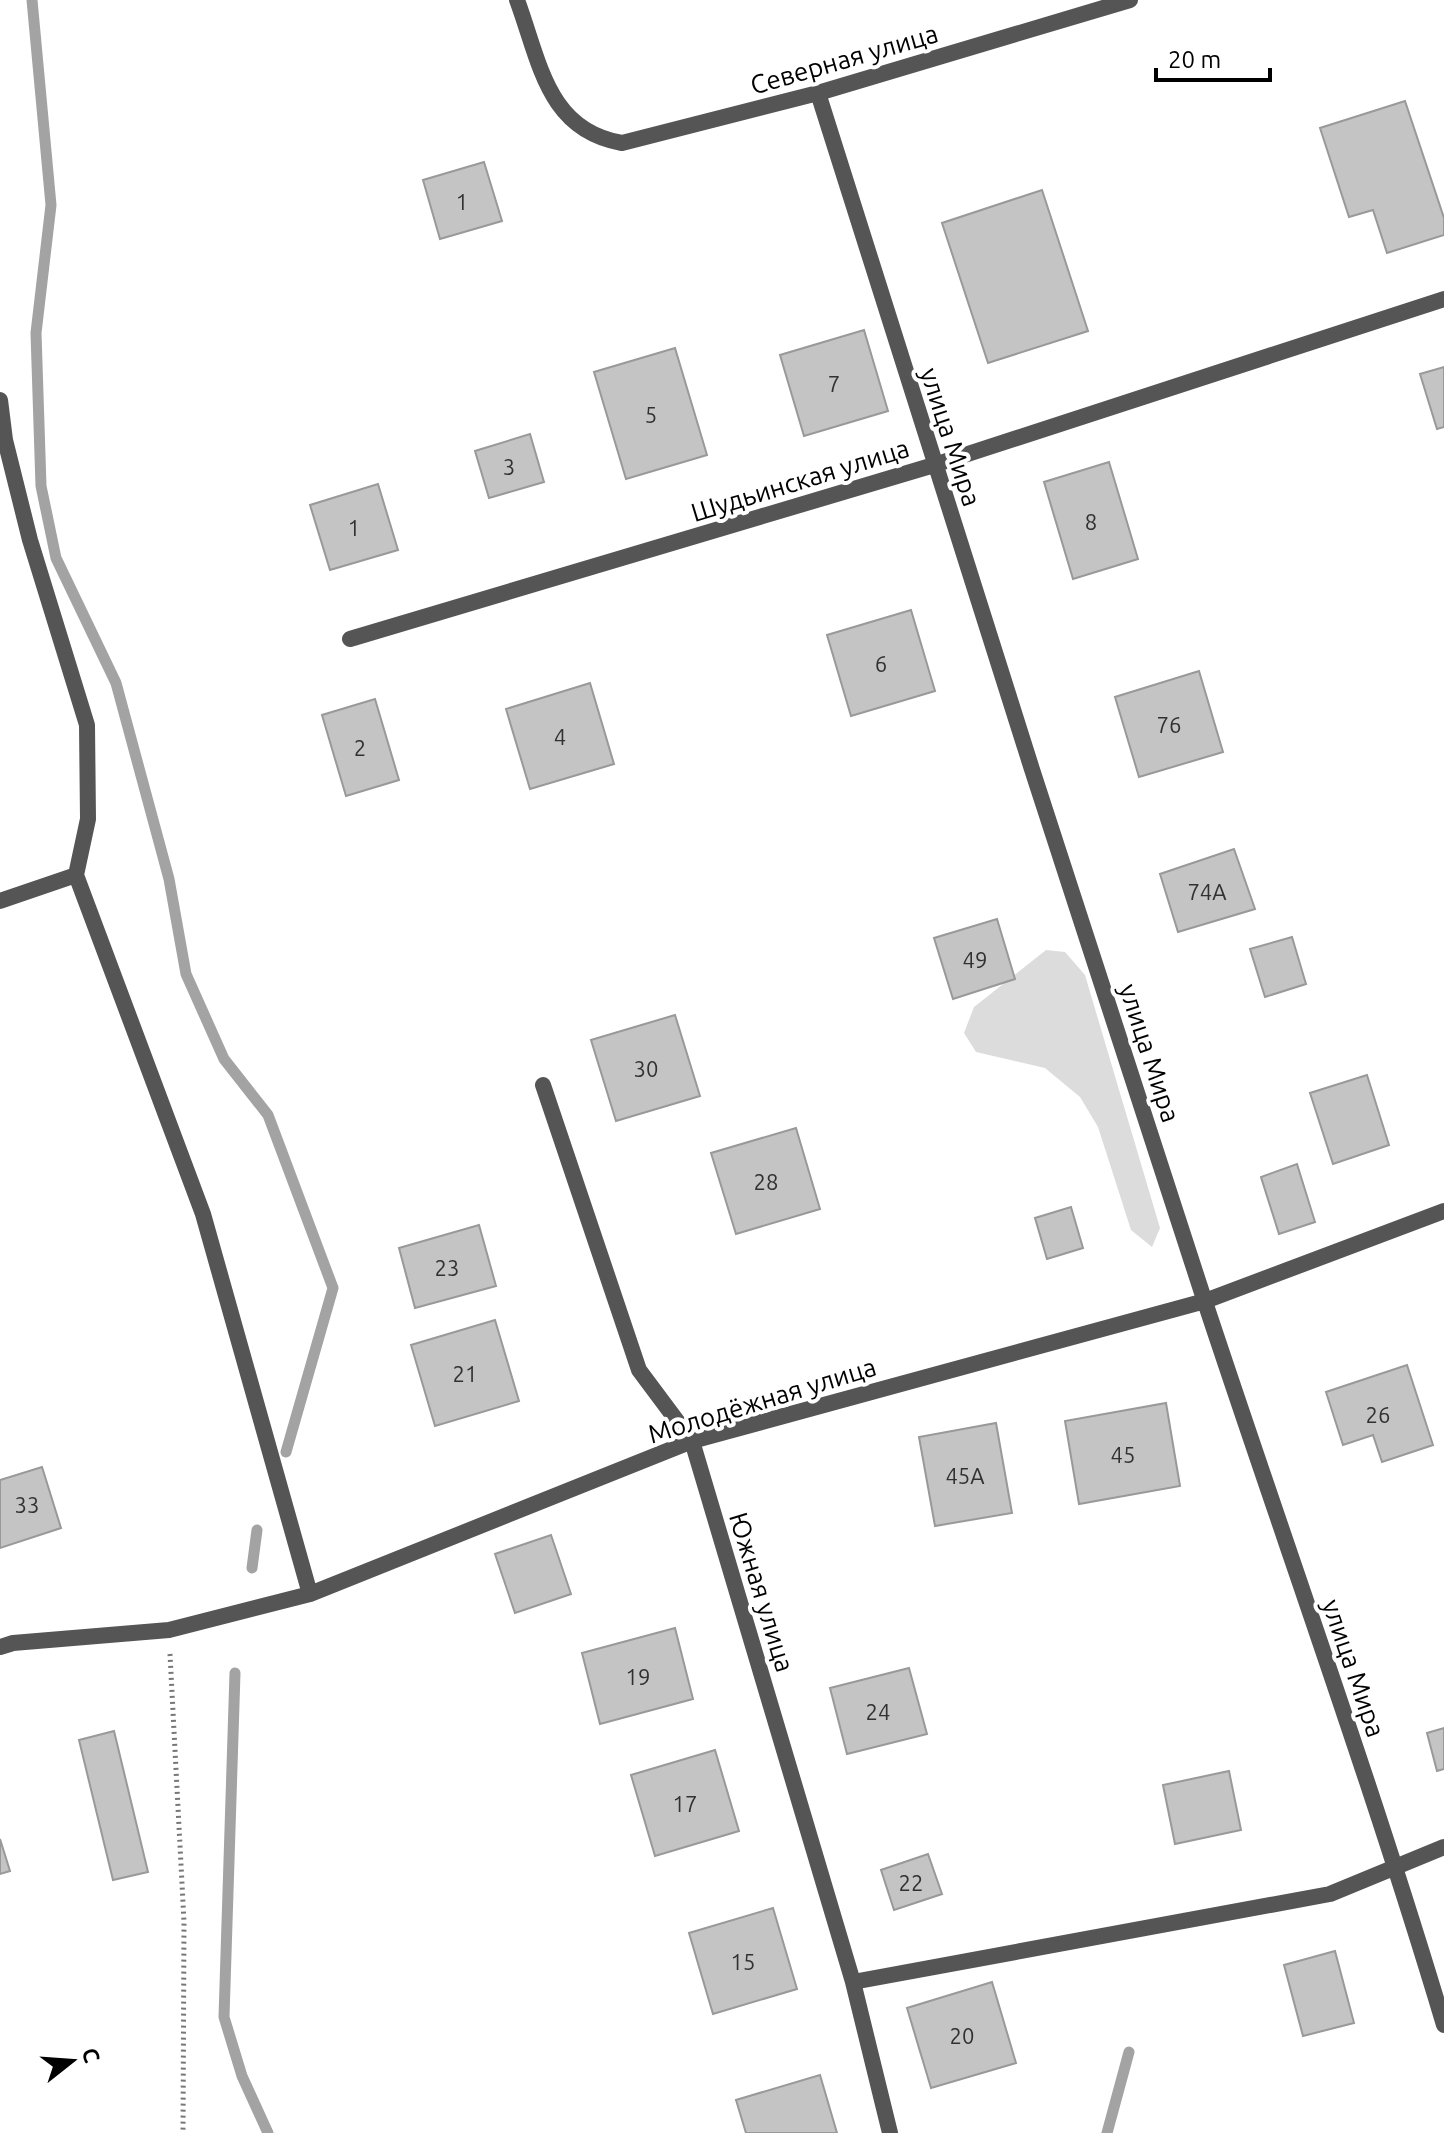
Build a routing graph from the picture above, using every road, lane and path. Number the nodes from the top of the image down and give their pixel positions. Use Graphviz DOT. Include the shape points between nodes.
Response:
graph roads {
  1 [pos="517,0"];
  2 [pos="1130,0"];
  3 [pos="818,93"];
  4 [pos="1444,299"];
  5 [pos="0,400"];
  6 [pos="934,465"];
  7 [pos="350,639"];
  8 [pos="76,875"];
  9 [pos="0,901"];
  10 [pos="543,1085"];
  11 [pos="1444,1211"];
  12 [pos="1205,1301"];
  13 [pos="692,1441"];
  14 [pos="310,1594"];
  15 [pos="169,1630"];
  16 [pos="0,1647"];
  17 [pos="1444,1847"];
  18 [pos="1396,1864"];
  19 [pos="853,1982"];
  20 [pos="1444,2025"];
  21 [pos="183,2133"];
  22 [pos="890,2133"];
  1 -- 3 [label="street, Северная улица" via="553,97 572,123 598,139 622,143"];
  2 -- 3 [label="street, Северная улица"];
  3 -- 6 [label="street, улица Мира"];
  4 -- 6 [label="street, Шудьинская улица"];
  5 -- 8 [label="street" via="26,526 87,725 88,819"];
  6 -- 7 [label="street, Шудьинская улица"];
  6 -- 12 [label="street, улица Мира"];
  8 -- 9 [label="street"];
  8 -- 14 [label="street" via="203,1214"];
  10 -- 13 [label="street, Южная улица" via="639,1370"];
  11 -- 12 [label="street, Молодёжная улица"];
  12 -- 13 [label="street, Молодёжная улица"];
  12 -- 18 [label="street, улица Мира"];
  13 -- 14 [label="street, Молодёжная улица"];
  13 -- 19 [label="street, Южная улица"];
  14 -- 15 [label="street, Молодёжная улица"];
  15 -- 16 [label="street, Молодёжная улица"];
  15 -- 21 [label="path" via="184,1922"];
  17 -- 18 [label="street"];
  18 -- 19 [label="street" via="1330,1894"];
  18 -- 20 [label="street, улица Мира"];
  19 -- 22 [label="street, Южная улица"];
}
